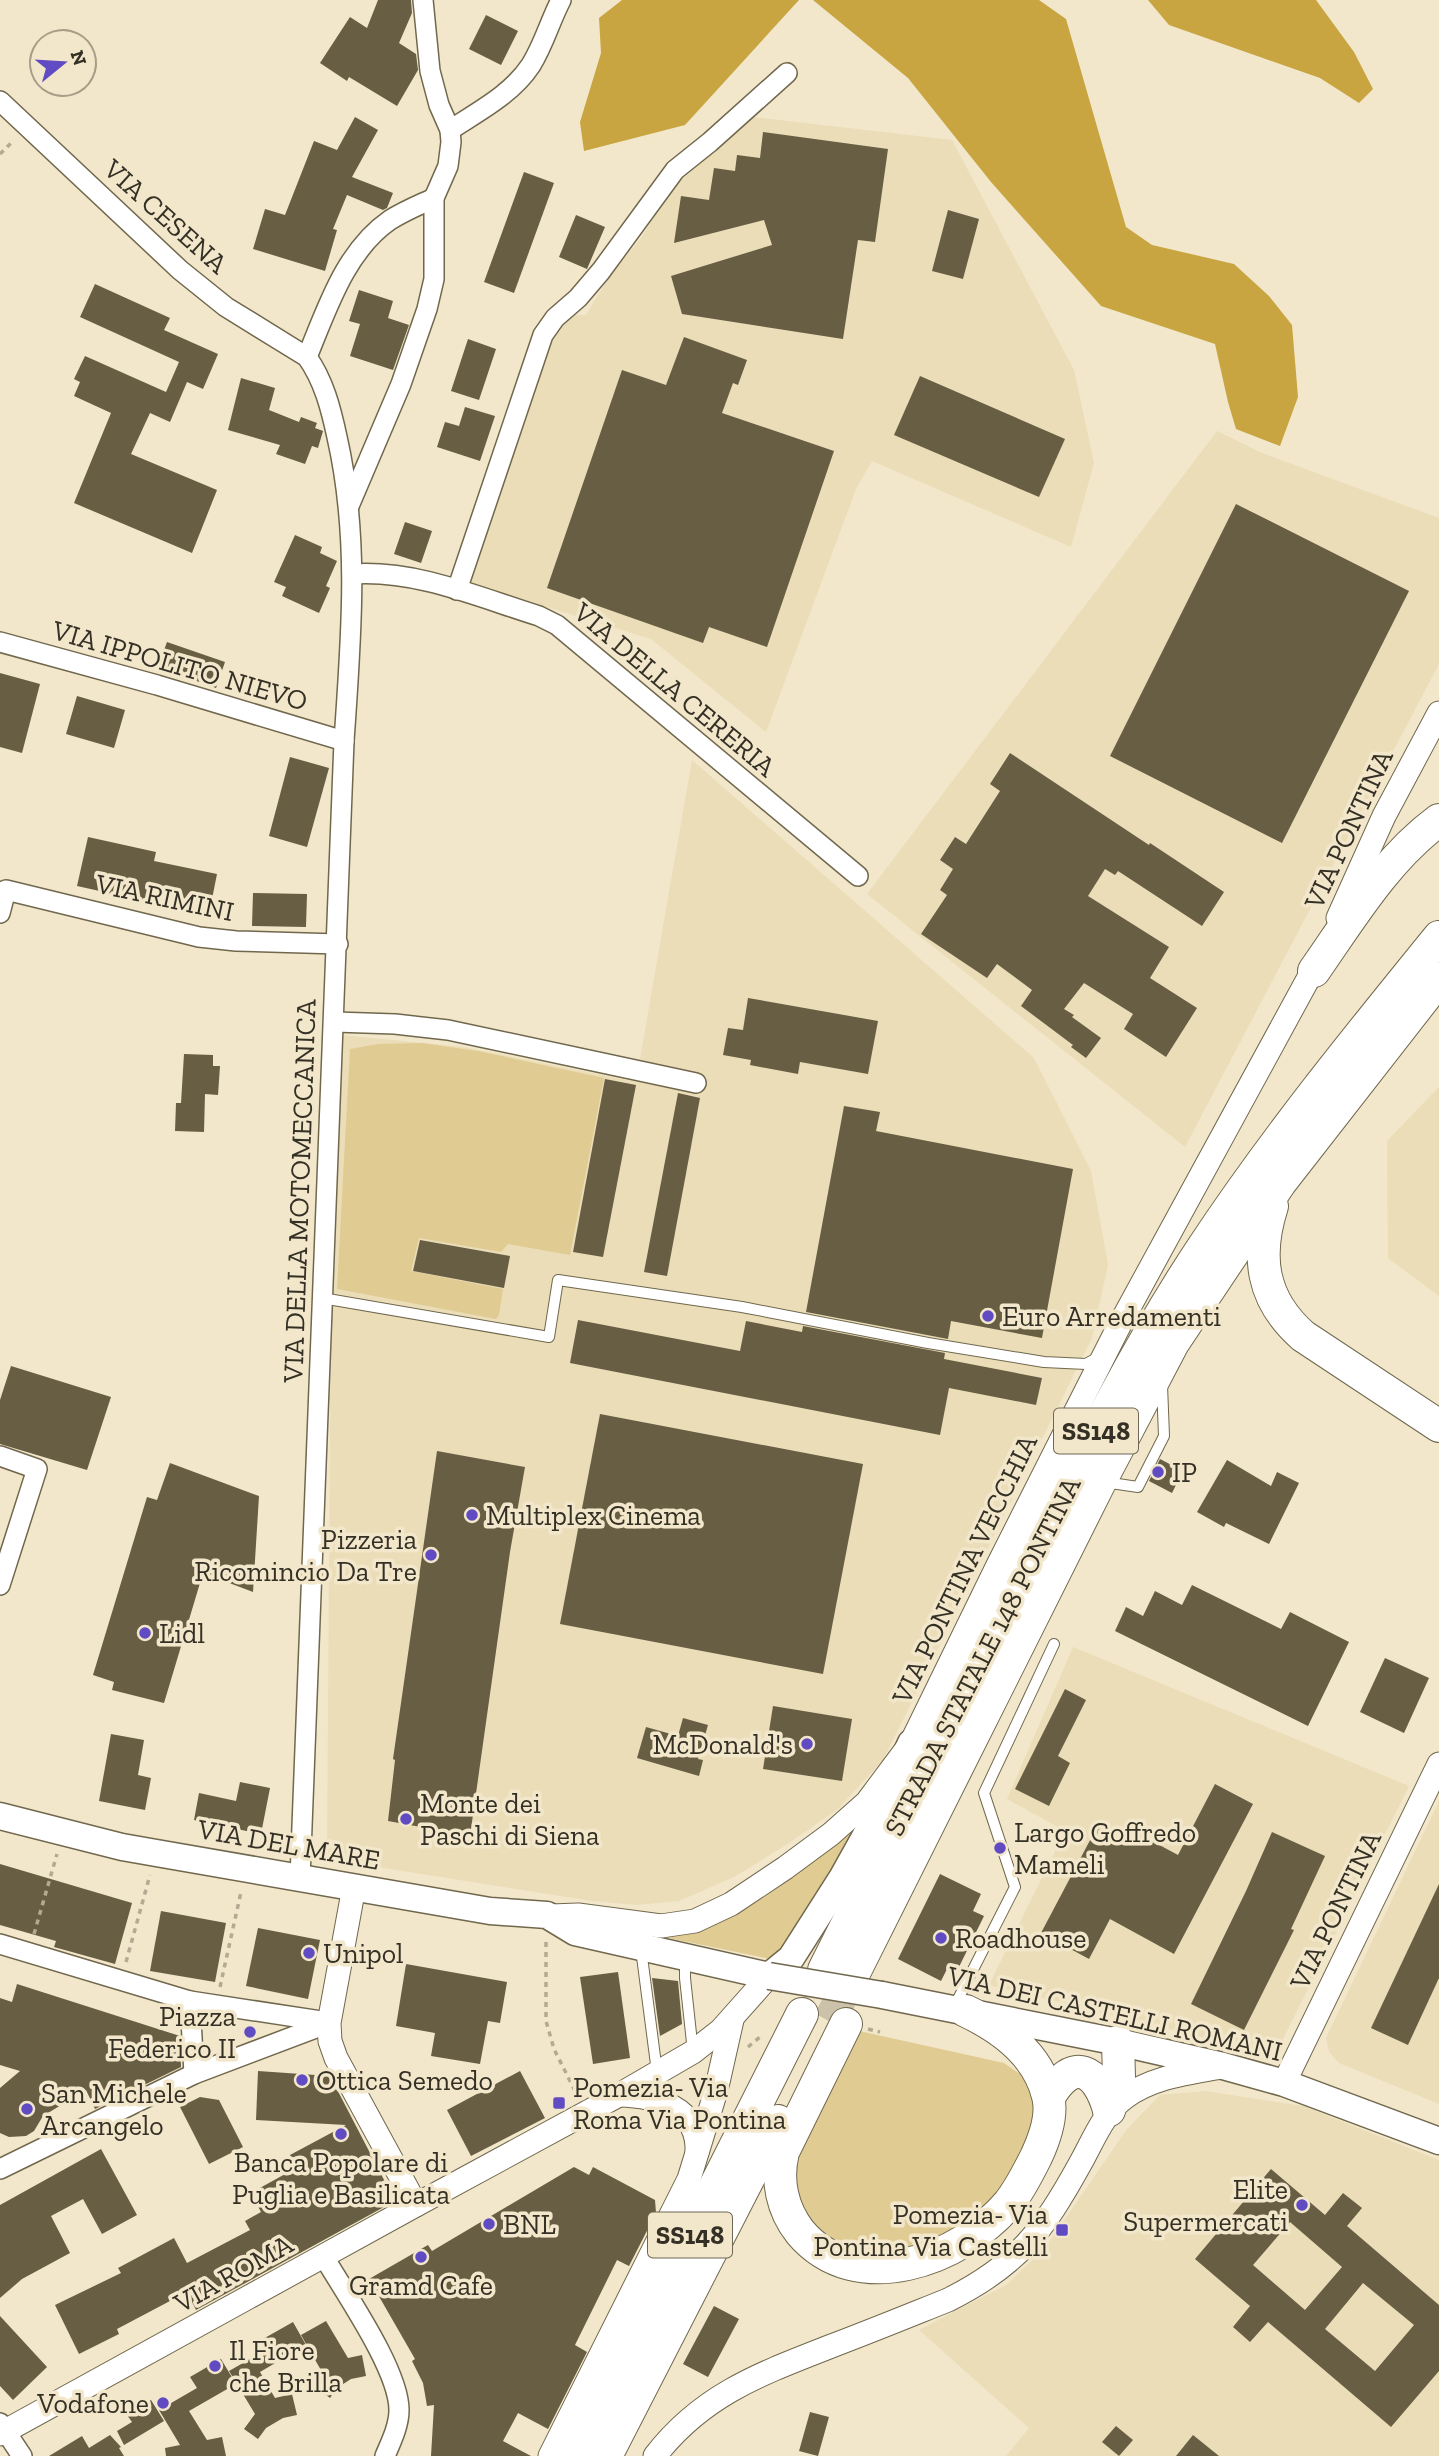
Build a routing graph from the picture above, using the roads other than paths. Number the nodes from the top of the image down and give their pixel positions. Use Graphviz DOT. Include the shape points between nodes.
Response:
graph roads {
  1 [pos="424,0"];
  2 [pos="561,0"];
  3 [pos="787,74"];
  4 [pos="0,102"];
  5 [pos="450,130"];
  6 [pos="434,198"];
  7 [pos="307,357"];
  8 [pos="349,507"];
  9 [pos="353,574"];
  10 [pos="457,590"];
  11 [pos="0,642"];
  12 [pos="1439,713"];
  13 [pos="344,741"];
  14 [pos="1439,820"];
  15 [pos="858,876"];
  16 [pos="0,913"];
  17 [pos="1439,937"];
  18 [pos="338,944"];
  19 [pos="1314,971"];
  20 [pos="1439,979"];
  21 [pos="335,1022"];
  22 [pos="696,1083"];
  23 [pos="1280,1183"];
  24 [pos="322,1298"];
  25 [pos="1105,1354"];
  26 [pos="1439,1426"];
  27 [pos="0,1456"];
  28 [pos="0,1585"];
  29 [pos="1054,1644"];
  30 [pos="911,1743"];
  31 [pos="1439,1764"];
  32 [pos="0,1816"];
  33 [pos="300,1878"];
  34 [pos="354,1887"];
  35 [pos="550,1915"];
  36 [pos="0,1944"];
  37 [pos="641,1948"];
  38 [pos="685,1958"];
  39 [pos="769,1976"];
  40 [pos="856,1979"];
  41 [pos="190,2001"];
  42 [pos="960,2010"];
  43 [pos="732,2020"];
  44 [pos="826,2020"];
  45 [pos="329,2022"];
  46 [pos="1118,2042"];
  47 [pos="693,2052"];
  48 [pos="1223,2066"];
  49 [pos="657,2073"];
  50 [pos="194,2074"];
  51 [pos="1284,2083"];
  52 [pos="619,2095"];
  53 [pos="1049,2097"];
  54 [pos="1110,2110"];
  55 [pos="1439,2141"];
  56 [pos="0,2169"];
  57 [pos="693,2169"];
  58 [pos="416,2205"];
  59 [pos="324,2257"];
  60 [pos="1,2429"];
  61 [pos="22,2456"];
  62 [pos="385,2456"];
  63 [pos="550,2456"];
  64 [pos="579,2456"];
  65 [pos="606,2456"];
  66 [pos="655,2456"];
  1 -- 5 [label="street, VIA DELLA MOTOMECCANICA" via="430,71"];
  2 -- 5 [label="street" via="541,48 521,78"];
  3 -- 10 [label="street" via="680,165 601,271 546,329"];
  4 -- 7 [label="street, VIA CESENA" via="180,270 226,307"];
  5 -- 6 [label="street, VIA DELLA MOTOMECCANICA" via="448,166"];
  6 -- 7 [label="street" via="390,220 357,255 338,285"];
  6 -- 8 [label="street, VIA DELLA MOTOMECCANICA" via="430,301"];
  7 -- 8 [label="street, VIA DELLA MOTOMECCANICA" via="324,388 334,422"];
  8 -- 9 [label="street, VIA DELLA MOTOMECCANICA"];
  9 -- 10 [label="street, VIA DELLA CERERIA" via="402,575"];
  9 -- 13 [label="street, VIA DELLA MOTOMECCANICA"];
  10 -- 15 [label="street, VIA DELLA CERERIA" via="539,616 567,632"];
  11 -- 13 [label="street, VIA IPPOLITO NIEVO"];
  12 -- 19 [label="street, VIA PONTINA" via="1384,816"];
  13 -- 18 [label="street, VIA DELLA MOTOMECCANICA"];
  14 -- 19 [label="highway" via="1374,886"];
  16 -- 18 [label="street, VIA RIMINI" via="6,890 199,937"];
  17 -- 40 [label="highway, STRADA STATALE 148 PONTINA / SS148" via="1261,1163 1199,1252 1143,1346 1062,1497"];
  18 -- 21 [label="street, VIA DELLA MOTOMECCANICA"];
  19 -- 25 [label="street, VIA PONTINA VECCHIA"];
  20 -- 23 [label="highway, STRADA STATALE 148 PONTINA / SS148"];
  21 -- 22 [label="street" via="448,1030"];
  21 -- 24 [label="street, VIA DELLA MOTOMECCANICA"];
  23 -- 26 [label="highway" via="1262,1247 1266,1279 1278,1307 1303,1336"];
  23 -- 40 [label="highway, STRADA STATALE 148 PONTINA / SS148" via="1161,1363 893,1896"];
  24 -- 25 [label="lane" via="549,1337 558,1280 742,1307 1044,1362 1086,1364"];
  24 -- 33 [label="street, VIA DELLA MOTOMECCANICA"];
  25 -- 30 [label="street, VIA PONTINA VECCHIA"];
  27 -- 28 [label="street" via="37,1469"];
  29 -- 42 [label="lane" via="984,1793 1015,1887"];
  30 -- 35 [label="street, VIA PONTINA VECCHIA" via="847,1821 785,1868 708,1916 661,1926"];
  30 -- 39 [label="main road" via="842,1878 790,1958"];
  31 -- 51 [label="street, VIA PONTINA"];
  32 -- 33 [label="main road, VIA DEL MARE" via="157,1853"];
  33 -- 34 [label="main road, VIA DEL MARE"];
  34 -- 35 [label="main road, VIA DEL MARE" via="490,1911"];
  34 -- 45 [label="street"];
  35 -- 37 [label="main road, VIA DEL MARE" via="575,1933"];
  36 -- 41 [label="street"];
  37 -- 38 [label="main road, VIA DEL MARE"];
  37 -- 49 [label="lane"];
  38 -- 39 [label="main road, VIA DEL MARE"];
  38 -- 47 [label="lane"];
  39 -- 40 [label="main road, VIA DEI CASTELLI ROMANI, bridge"];
  39 -- 43 [label="street, VIA ROMA"];
  40 -- 42 [label="main road, VIA DEI CASTELLI ROMANI"];
  41 -- 45 [label="street"];
  41 -- 50 [label="street"];
  42 -- 46 [label="main road, VIA DEI CASTELLI ROMANI"];
  42 -- 53 [label="highway" via="995,2026 1024,2052"];
  43 -- 47 [label="street, VIA ROMA"];
  43 -- 57 [label="street"];
  44 -- 53 [label="highway" via="780,2174 785,2203 798,2229 820,2251 840,2261 877,2267 910,2265 975,2233 1009,2203 1026,2177 1044,2138"];
  44 -- 64 [label="highway, SS148"];
  44 -- 65 [label="highway, SS148"];
  45 -- 50 [label="street"];
  45 -- 58 [label="street" via="334,2054"];
  46 -- 48 [label="main road, VIA DEI CASTELLI ROMANI"];
  46 -- 54 [label="highway" via="1119,2077"];
  47 -- 49 [label="street, VIA ROMA"];
  48 -- 51 [label="main road, VIA DEI CASTELLI ROMANI"];
  48 -- 54 [label="street" via="1158,2080"];
  49 -- 52 [label="street, VIA ROMA"];
  50 -- 56 [label="street"];
  51 -- 55 [label="main road, VIA DEI CASTELLI ROMANI"];
  52 -- 57 [label="street" via="656,2100 686,2118 697,2141"];
  52 -- 58 [label="street, VIA ROMA"];
  53 -- 54 [label="highway" via="1060,2080 1084,2073 1102,2088"];
  54 -- 66 [label="street" via="1045,2224 998,2272 948,2300 726,2392 686,2421"];
  57 -- 63 [label="street"];
  58 -- 59 [label="street, VIA ROMA"];
  59 -- 60 [label="street, VIA ROMA"];
  59 -- 62 [label="street" via="380,2352 396,2390 398,2419"];
  60 -- 61 [label="street"];
}
